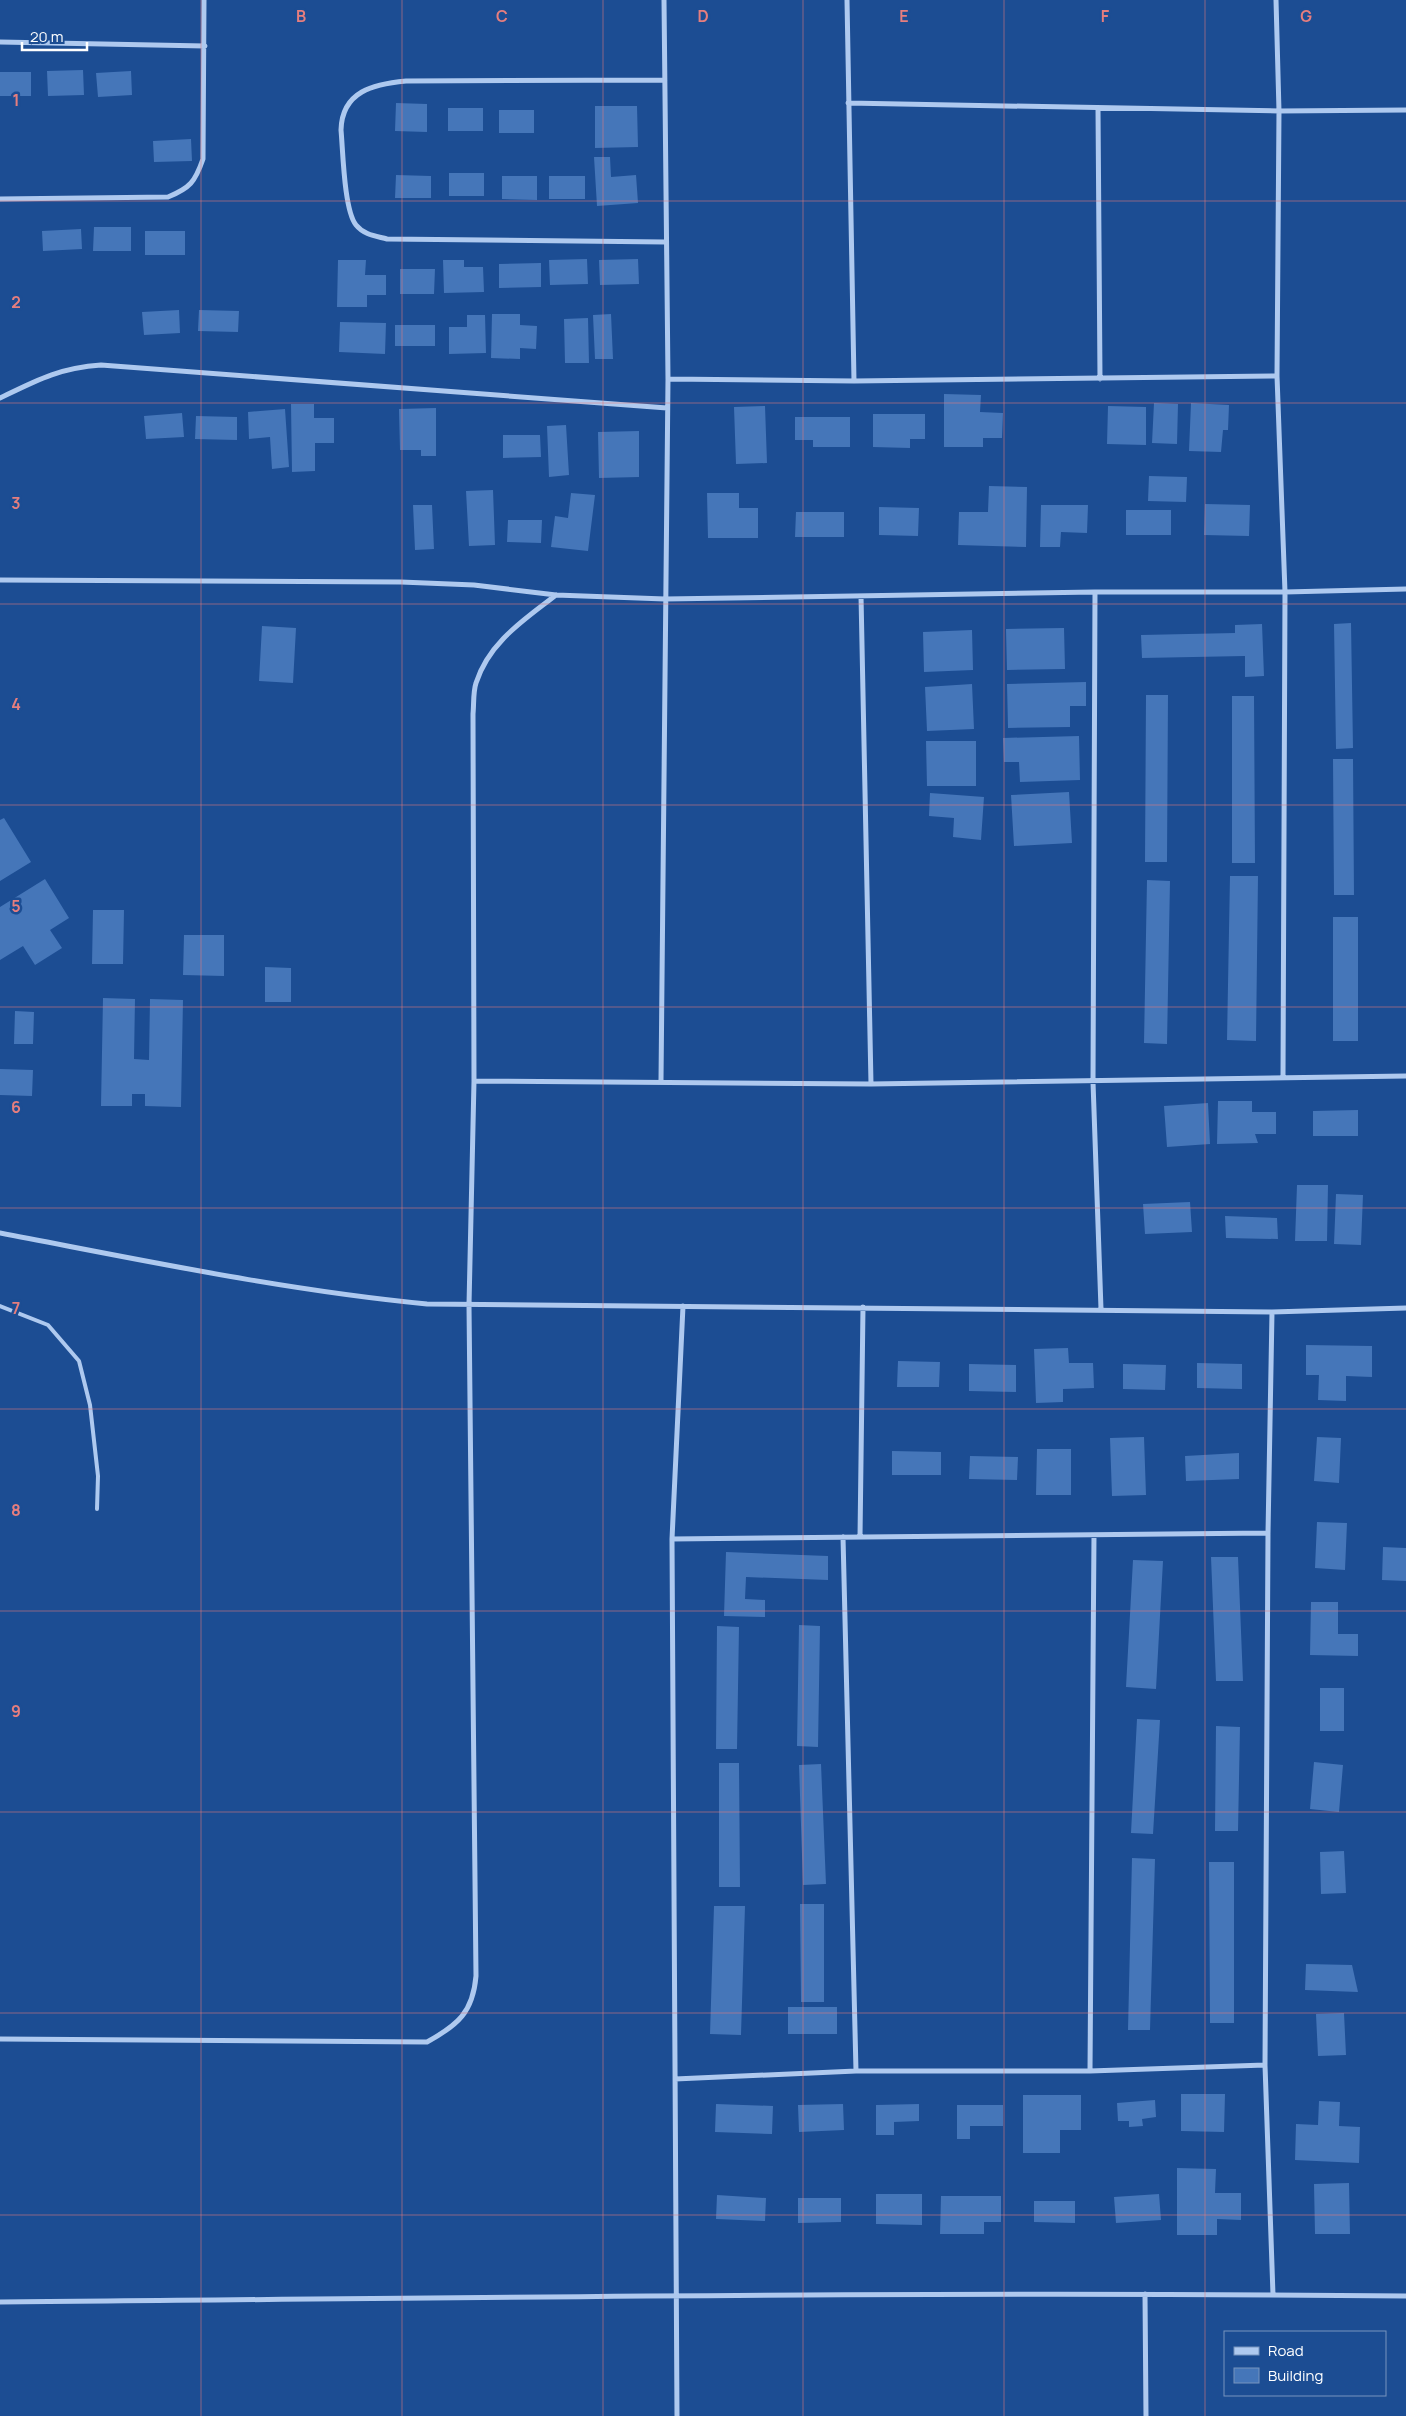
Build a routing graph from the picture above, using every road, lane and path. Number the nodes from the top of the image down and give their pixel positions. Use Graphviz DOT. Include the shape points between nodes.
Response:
graph roads {
  1 [pos="204,0"];
  2 [pos="664,0"];
  3 [pos="847,0"];
  4 [pos="1276,0"];
  5 [pos="0,42"];
  6 [pos="205,46"];
  7 [pos="665,80"];
  8 [pos="848,103"];
  9 [pos="1098,108"];
  10 [pos="1406,110"];
  11 [pos="1279,112"];
  12 [pos="0,199"];
  13 [pos="665,242"];
  14 [pos="1277,376"];
  15 [pos="1100,378"];
  16 [pos="668,379"];
  17 [pos="854,381"];
  18 [pos="0,398"];
  19 [pos="667,408"];
  20 [pos="0,580"];
  21 [pos="1406,589"];
  22 [pos="1095,592"];
  23 [pos="1284,592"];
  24 [pos="556,595"];
  25 [pos="861,596"];
  26 [pos="665,599"];
  27 [pos="1406,1076"];
  28 [pos="1283,1077"];
  29 [pos="474,1081"];
  30 [pos="661,1081"];
  31 [pos="1093,1082"];
  32 [pos="871,1084"];
  33 [pos="0,1233"];
  34 [pos="469,1305"];
  35 [pos="0,1306"];
  36 [pos="683,1306"];
  37 [pos="863,1307"];
  38 [pos="1102,1308"];
  39 [pos="1406,1308"];
  40 [pos="1272,1312"];
  41 [pos="97,1510"];
  42 [pos="1268,1533"];
  43 [pos="1094,1535"];
  44 [pos="843,1537"];
  45 [pos="860,1537"];
  46 [pos="672,1539"];
  47 [pos="0,2039"];
  48 [pos="1265,2065"];
  49 [pos="856,2071"];
  50 [pos="1090,2071"];
  51 [pos="675,2079"];
  52 [pos="1145,2294"];
  53 [pos="1273,2295"];
  54 [pos="676,2296"];
  55 [pos="1406,2296"];
  56 [pos="0,2302"];
  57 [pos="677,2416"];
  58 [pos="1146,2416"];
  1 -- 6 [label="street"];
  2 -- 7 [label="street"];
  3 -- 8 [label="street"];
  4 -- 11 [label="street"];
  5 -- 6 [label="street"];
  6 -- 12 [label="street" via="203,159 196,178 185,190 168,197"];
  7 -- 13 [label="street"];
  7 -- 13 [label="street" via="406,81 378,84 357,96 341,118 349,212 356,225 368,235 387,239"];
  8 -- 9 [label="street"];
  8 -- 17 [label="street"];
  9 -- 11 [label="street"];
  9 -- 15 [label="street"];
  10 -- 11 [label="street"];
  11 -- 14 [label="street"];
  13 -- 16 [label="street"];
  14 -- 15 [label="street"];
  14 -- 23 [label="street"];
  15 -- 17 [label="street"];
  16 -- 17 [label="street"];
  16 -- 19 [label="street"];
  18 -- 19 [label="street" via="50,373 100,365"];
  19 -- 26 [label="street"];
  20 -- 24 [label="street" via="401,582"];
  21 -- 23 [label="street"];
  22 -- 23 [label="street"];
  22 -- 25 [label="street"];
  22 -- 31 [label="street"];
  23 -- 28 [label="street"];
  24 -- 26 [label="street"];
  24 -- 29 [label="street" via="508,633 489,655 476,684 473,714"];
  25 -- 26 [label="street"];
  25 -- 32 [label="street"];
  26 -- 30 [label="street"];
  27 -- 28 [label="street"];
  28 -- 31 [label="street"];
  29 -- 30 [label="street"];
  29 -- 34 [label="street"];
  30 -- 32 [label="street"];
  31 -- 32 [label="street"];
  31 -- 38 [label="street"];
  33 -- 34 [label="street" via="179,1267 370,1298"];
  34 -- 36 [label="street"];
  34 -- 47 [label="street" via="476,1976 474,1996 466,2011 452,2029 427,2042"];
  35 -- 41 [label="lane" via="48,1325 79,1361 90,1405 98,1476"];
  36 -- 37 [label="street"];
  36 -- 46 [label="street"];
  37 -- 38 [label="street"];
  37 -- 45 [label="street"];
  38 -- 40 [label="street"];
  39 -- 40 [label="street"];
  40 -- 42 [label="street"];
  42 -- 43 [label="street"];
  42 -- 48 [label="street"];
  43 -- 45 [label="street"];
  43 -- 50 [label="street"];
  44 -- 45 [label="street"];
  44 -- 46 [label="street"];
  44 -- 49 [label="street"];
  46 -- 51 [label="street"];
  48 -- 50 [label="street"];
  48 -- 53 [label="street"];
  49 -- 50 [label="street"];
  49 -- 51 [label="street"];
  51 -- 54 [label="street"];
  52 -- 53 [label="street"];
  52 -- 54 [label="street"];
  52 -- 58 [label="street"];
  53 -- 55 [label="street"];
  54 -- 56 [label="street"];
  54 -- 57 [label="street"];
}
